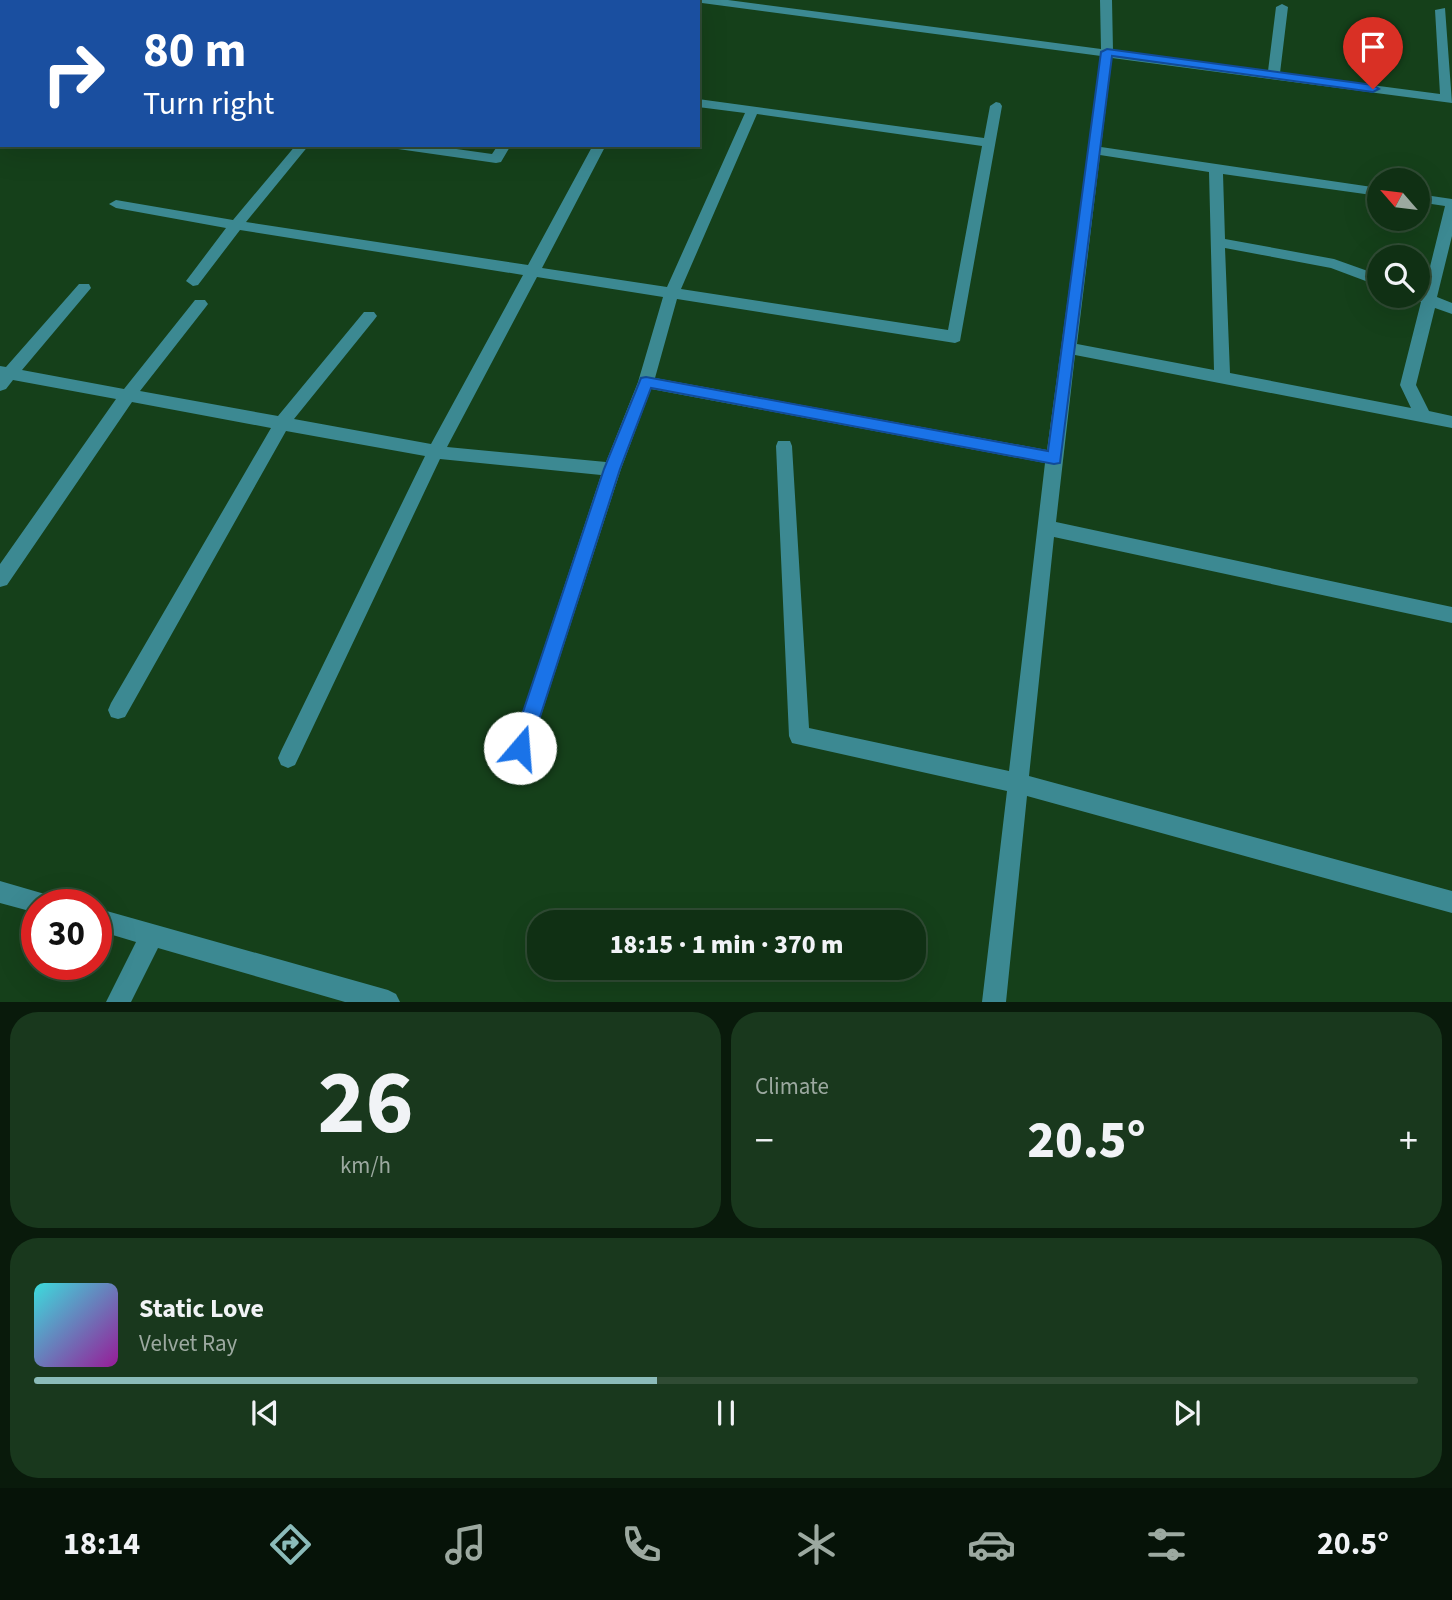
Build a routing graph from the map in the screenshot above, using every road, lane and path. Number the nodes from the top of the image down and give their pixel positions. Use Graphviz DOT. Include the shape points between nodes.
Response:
graph roads {
  1 [pos="702,0"];
  2 [pos="1106,0"];
  3 [pos="1282,7"];
  4 [pos="1441,10"];
  5 [pos="1107,52"];
  6 [pos="1274,75"];
  7 [pos="1450,99"];
  8 [pos="700,103"];
  9 [pos="996,106"];
  10 [pos="753,110"];
  11 [pos="989,143"];
  12 [pos="301,147"];
  13 [pos="412,147"];
  14 [pos="504,147"];
  15 [pos="599,147"];
  16 [pos="1094,150"];
  17 [pos="1216,169"];
  18 [pos="1367,190"];
  19 [pos="1430,200"];
  20 [pos="116,204"];
  21 [pos="1452,205"];
  22 [pos="236,225"];
  23 [pos="1218,242"];
  24 [pos="532,270"];
  25 [pos="1367,276"];
  26 [pos="1430,277"];
  27 [pos="193,281"];
  28 [pos="84,288"];
  29 [pos="672,292"];
  30 [pos="1430,300"];
  31 [pos="200,304"];
  32 [pos="1422,308"];
  33 [pos="1452,309"];
  34 [pos="369,316"];
  35 [pos="1069,348"];
  36 [pos="3,377"];
  37 [pos="1222,378"];
  38 [pos="646,382"];
  39 [pos="128,396"];
  40 [pos="1424,417"];
  41 [pos="1452,422"];
  42 [pos="282,423"];
  43 [pos="784,446"];
  44 [pos="436,451"];
  45 [pos="1054,458"];
  46 [pos="612,469"];
  47 [pos="1047,528"];
  48 [pos="0,579"];
  49 [pos="1452,615"];
  50 [pos="118,710"];
  51 [pos="288,758"];
  52 [pos="512,774"];
  53 [pos="1018,783"];
  54 [pos="0,891"];
  55 [pos="21,897"];
  56 [pos="1452,902"];
  57 [pos="112,924"];
  58 [pos="152,935"];
  59 [pos="118,1002"];
  60 [pos="388,1002"];
  61 [pos="994,1002"];
  1 -- 5 [label="street"];
  2 -- 5 [label="street"];
  3 -- 6 [label="street"];
  4 -- 7 [label="street"];
  5 -- 6 [label="street"];
  5 -- 16 [label="street"];
  6 -- 7 [label="street"];
  8 -- 10 [label="street"];
  9 -- 11 [label="street"];
  10 -- 11 [label="street"];
  10 -- 29 [label="street"];
  11 -- 29 [label="street" via="954,337"];
  12 -- 22 [label="street"];
  13 -- 14 [label="street" via="496,159"];
  15 -- 24 [label="street"];
  16 -- 17 [label="street"];
  16 -- 35 [label="street"];
  17 -- 18 [label="street"];
  17 -- 23 [label="street"];
  19 -- 21 [label="street"];
  20 -- 22 [label="street"];
  21 -- 26 [label="street"];
  22 -- 24 [label="street"];
  22 -- 27 [label="street"];
  23 -- 25 [label="street" via="1334,264"];
  23 -- 37 [label="street"];
  24 -- 29 [label="street"];
  24 -- 44 [label="street"];
  28 -- 36 [label="street"];
  29 -- 38 [label="street"];
  30 -- 33 [label="street"];
  31 -- 39 [label="street"];
  32 -- 40 [label="street" via="1408,385"];
  34 -- 42 [label="street"];
  35 -- 37 [label="street"];
  35 -- 45 [label="street"];
  36 -- 39 [label="street"];
  37 -- 40 [label="street"];
  38 -- 45 [label="street"];
  38 -- 46 [label="street"];
  39 -- 42 [label="street"];
  39 -- 48 [label="street"];
  40 -- 41 [label="street"];
  42 -- 44 [label="street"];
  42 -- 50 [label="street"];
  43 -- 53 [label="street" via="799,736"];
  44 -- 46 [label="street"];
  44 -- 51 [label="street"];
  45 -- 47 [label="street"];
  46 -- 52 [label="street"];
  47 -- 49 [label="street"];
  47 -- 53 [label="street"];
  53 -- 56 [label="street"];
  53 -- 61 [label="street"];
  54 -- 55 [label="street"];
  57 -- 58 [label="street"];
  58 -- 59 [label="street"];
  58 -- 60 [label="street"];
}
